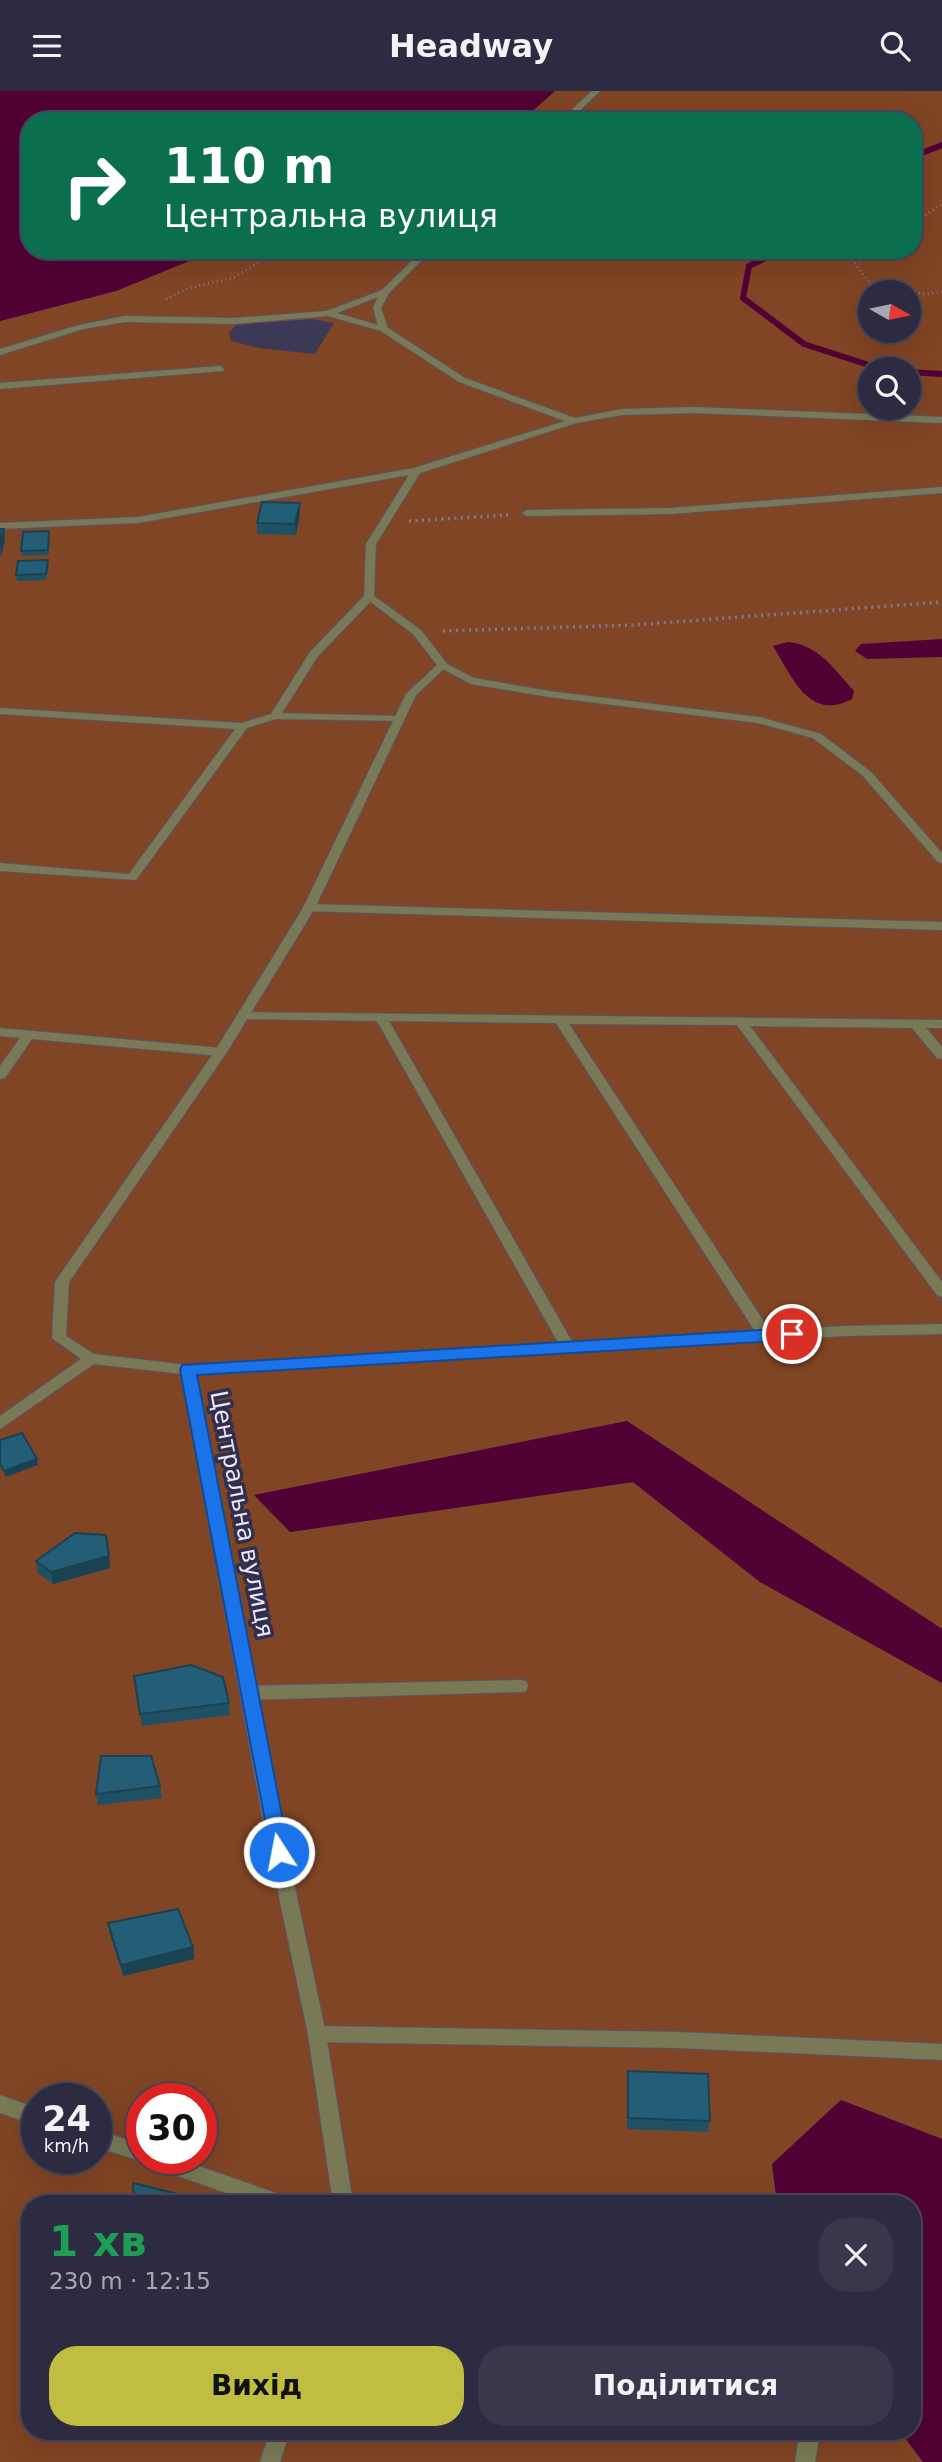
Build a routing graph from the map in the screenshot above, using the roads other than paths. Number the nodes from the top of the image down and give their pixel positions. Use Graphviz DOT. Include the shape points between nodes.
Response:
graph roads {
  1 [pos="596,91"];
  2 [pos="574,112"];
  3 [pos="419,259"];
  4 [pos="385,292"];
  5 [pos="328,313"];
  6 [pos="384,330"];
  7 [pos="0,352"];
  8 [pos="220,369"];
  9 [pos="0,386"];
  10 [pos="942,419"];
  11 [pos="574,421"];
  12 [pos="416,471"];
  13 [pos="942,490"];
  14 [pos="527,513"];
  15 [pos="0,526"];
  16 [pos="369,597"];
  17 [pos="443,665"];
  18 [pos="0,711"];
  19 [pos="275,716"];
  20 [pos="399,719"];
  21 [pos="243,726"];
  22 [pos="942,860"];
  23 [pos="0,867"];
  24 [pos="309,908"];
  25 [pos="942,926"];
  26 [pos="243,1016"];
  27 [pos="381,1018"];
  28 [pos="560,1020"];
  29 [pos="741,1022"];
  30 [pos="916,1024"];
  31 [pos="942,1024"];
  32 [pos="0,1031"];
  33 [pos="29,1034"];
  34 [pos="222,1052"];
  35 [pos="942,1055"];
  36 [pos="0,1075"];
  37 [pos="942,1291"];
  38 [pos="942,1329"];
  39 [pos="765,1335"];
  40 [pos="568,1347"];
  41 [pos="91,1359"];
  42 [pos="188,1370"];
  43 [pos="0,1424"];
  44 [pos="520,1686"];
  45 [pos="248,1693"];
  46 [pos="317,2033"];
  47 [pos="942,2052"];
  48 [pos="0,2104"];
  49 [pos="21,2111"];
  50 [pos="198,2174"];
  51 [pos="257,2195"];
  52 [pos="342,2195"];
  53 [pos="277,2440"];
  54 [pos="809,2440"];
  55 [pos="270,2462"];
  56 [pos="805,2462"];
  1 -- 2 [label="street"];
  3 -- 4 [label="street"];
  4 -- 5 [label="street"];
  4 -- 6 [label="street" via="377,308"];
  5 -- 6 [label="street"];
  5 -- 7 [label="street" via="233,321 125,319"];
  6 -- 11 [label="street" via="462,380"];
  8 -- 9 [label="street"];
  10 -- 11 [label="street" via="693,410 622,412"];
  11 -- 12 [label="street"];
  12 -- 15 [label="street" via="138,520"];
  12 -- 16 [label="street" via="371,544"];
  13 -- 14 [label="street" via="670,510"];
  16 -- 17 [label="street" via="417,632"];
  16 -- 19 [label="street" via="314,654"];
  17 -- 20 [label="street" via="411,694"];
  17 -- 22 [label="street" via="471,681 759,720 817,736 867,774"];
  18 -- 21 [label="street"];
  19 -- 20 [label="street"];
  19 -- 21 [label="street"];
  20 -- 24 [label="street"];
  21 -- 23 [label="street" via="132,878"];
  24 -- 25 [label="street"];
  24 -- 26 [label="street"];
  26 -- 27 [label="street"];
  26 -- 34 [label="street"];
  27 -- 28 [label="street"];
  27 -- 40 [label="street"];
  28 -- 29 [label="street"];
  28 -- 39 [label="street"];
  29 -- 30 [label="street"];
  29 -- 37 [label="street"];
  30 -- 31 [label="street"];
  30 -- 35 [label="street"];
  32 -- 33 [label="street"];
  33 -- 34 [label="street"];
  33 -- 36 [label="street"];
  34 -- 41 [label="street" via="62,1282 59,1338"];
  38 -- 39 [label="street, Центральна вулиця"];
  39 -- 40 [label="street, Центральна вулиця"];
  40 -- 42 [label="street, Центральна вулиця"];
  41 -- 42 [label="street"];
  41 -- 43 [label="street"];
  42 -- 45 [label="street, Центральна вулиця"];
  44 -- 45 [label="street"];
  45 -- 46 [label="street, Центральна вулиця"];
  46 -- 47 [label="street" via="678,2040"];
  46 -- 52 [label="street, Центральна вулиця"];
  48 -- 49 [label="street"];
  50 -- 51 [label="street"];
  53 -- 55 [label="street"];
  54 -- 56 [label="street"];
}
